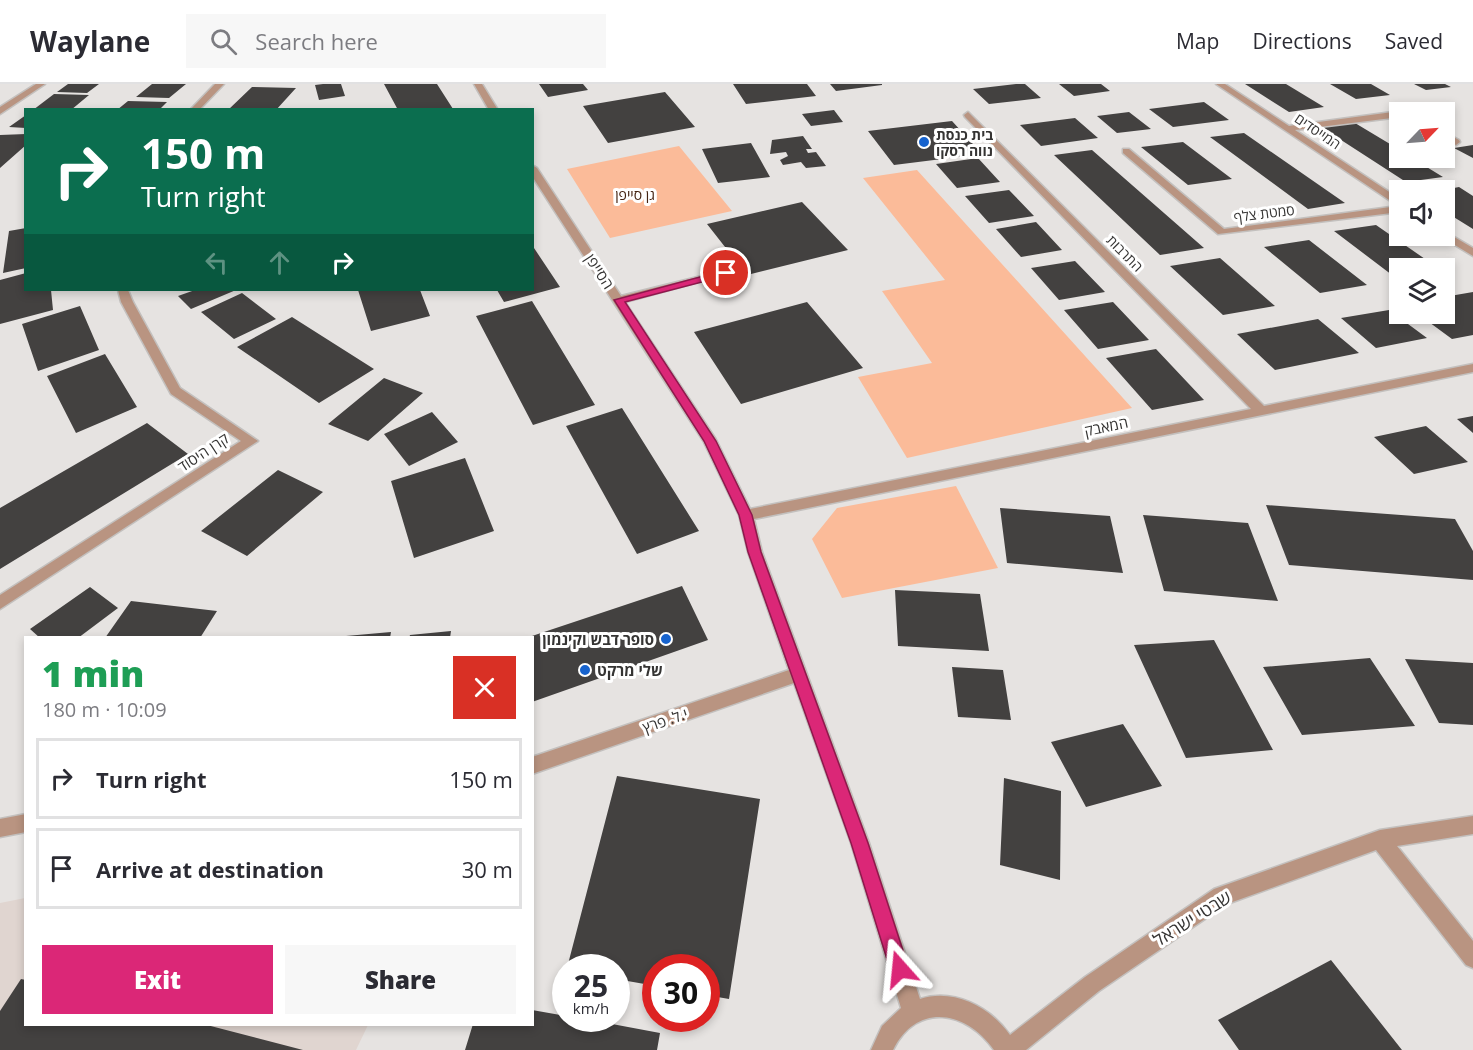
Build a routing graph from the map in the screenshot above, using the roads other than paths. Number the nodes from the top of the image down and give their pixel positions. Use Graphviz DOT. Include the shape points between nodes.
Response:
graph roads {
  1 [pos="41,84"];
  2 [pos="220,84"];
  3 [pos="478,84"];
  4 [pos="1220,84"];
  5 [pos="196,108"];
  6 [pos="493,108"];
  7 [pos="0,111"];
  8 [pos="968,115"];
  9 [pos="1389,115"];
  10 [pos="1286,129"];
  11 [pos="1126,151"];
  12 [pos="534,171"];
  13 [pos="1389,197"];
  14 [pos="1389,210"];
  15 [pos="1455,241"];
  16 [pos="1473,253"];
  17 [pos="726,273"];
  18 [pos="123,291"];
  19 [pos="619,300"];
  20 [pos="1473,368"];
  21 [pos="1261,411"];
  22 [pos="746,515"];
  23 [pos="0,603"];
  24 [pos="798,674"];
  25 [pos="534,765"];
  26 [pos="24,823"];
  27 [pos="1473,825"];
  28 [pos="0,828"];
  29 [pos="1380,839"];
  30 [pos="1473,958"];
  31 [pos="913,1011"];
  32 [pos="882,1050"];
  33 [pos="1008,1050"];
  1 -- 7 [label="street"];
  2 -- 5 [label="street"];
  3 -- 6 [label="street"];
  4 -- 10 [label="street, המייסדים"];
  8 -- 21 [label="street, התרבות"];
  9 -- 10 [label="street"];
  10 -- 13 [label="street, המייסדים"];
  11 -- 14 [label="street, סמטת צלף" via="1222,232"];
  12 -- 19 [label="street, הסייפן"];
  15 -- 16 [label="street"];
  17 -- 19 [label="street"];
  18 -- 23 [label="street, קרן היסוד" via="175,391 251,441"];
  19 -- 22 [label="street, הסייפן" via="710,441"];
  20 -- 21 [label="street, המאבק"];
  21 -- 22 [label="street, המאבק"];
  22 -- 24 [label="street, הסייפן"];
  24 -- 25 [label="street, י.ל. פרץ"];
  24 -- 31 [label="street, הסייפן" via="860,843"];
  26 -- 28 [label="street"];
  27 -- 29 [label="street, שבטי ישראל"];
  29 -- 30 [label="street"];
  29 -- 33 [label="street, שבטי ישראל" via="1221,896 1092,984"];
  31 -- 32 [label="street" via="895,1025"];
  31 -- 33 [label="street" via="945,1005 968,1012 990,1028"];
}
